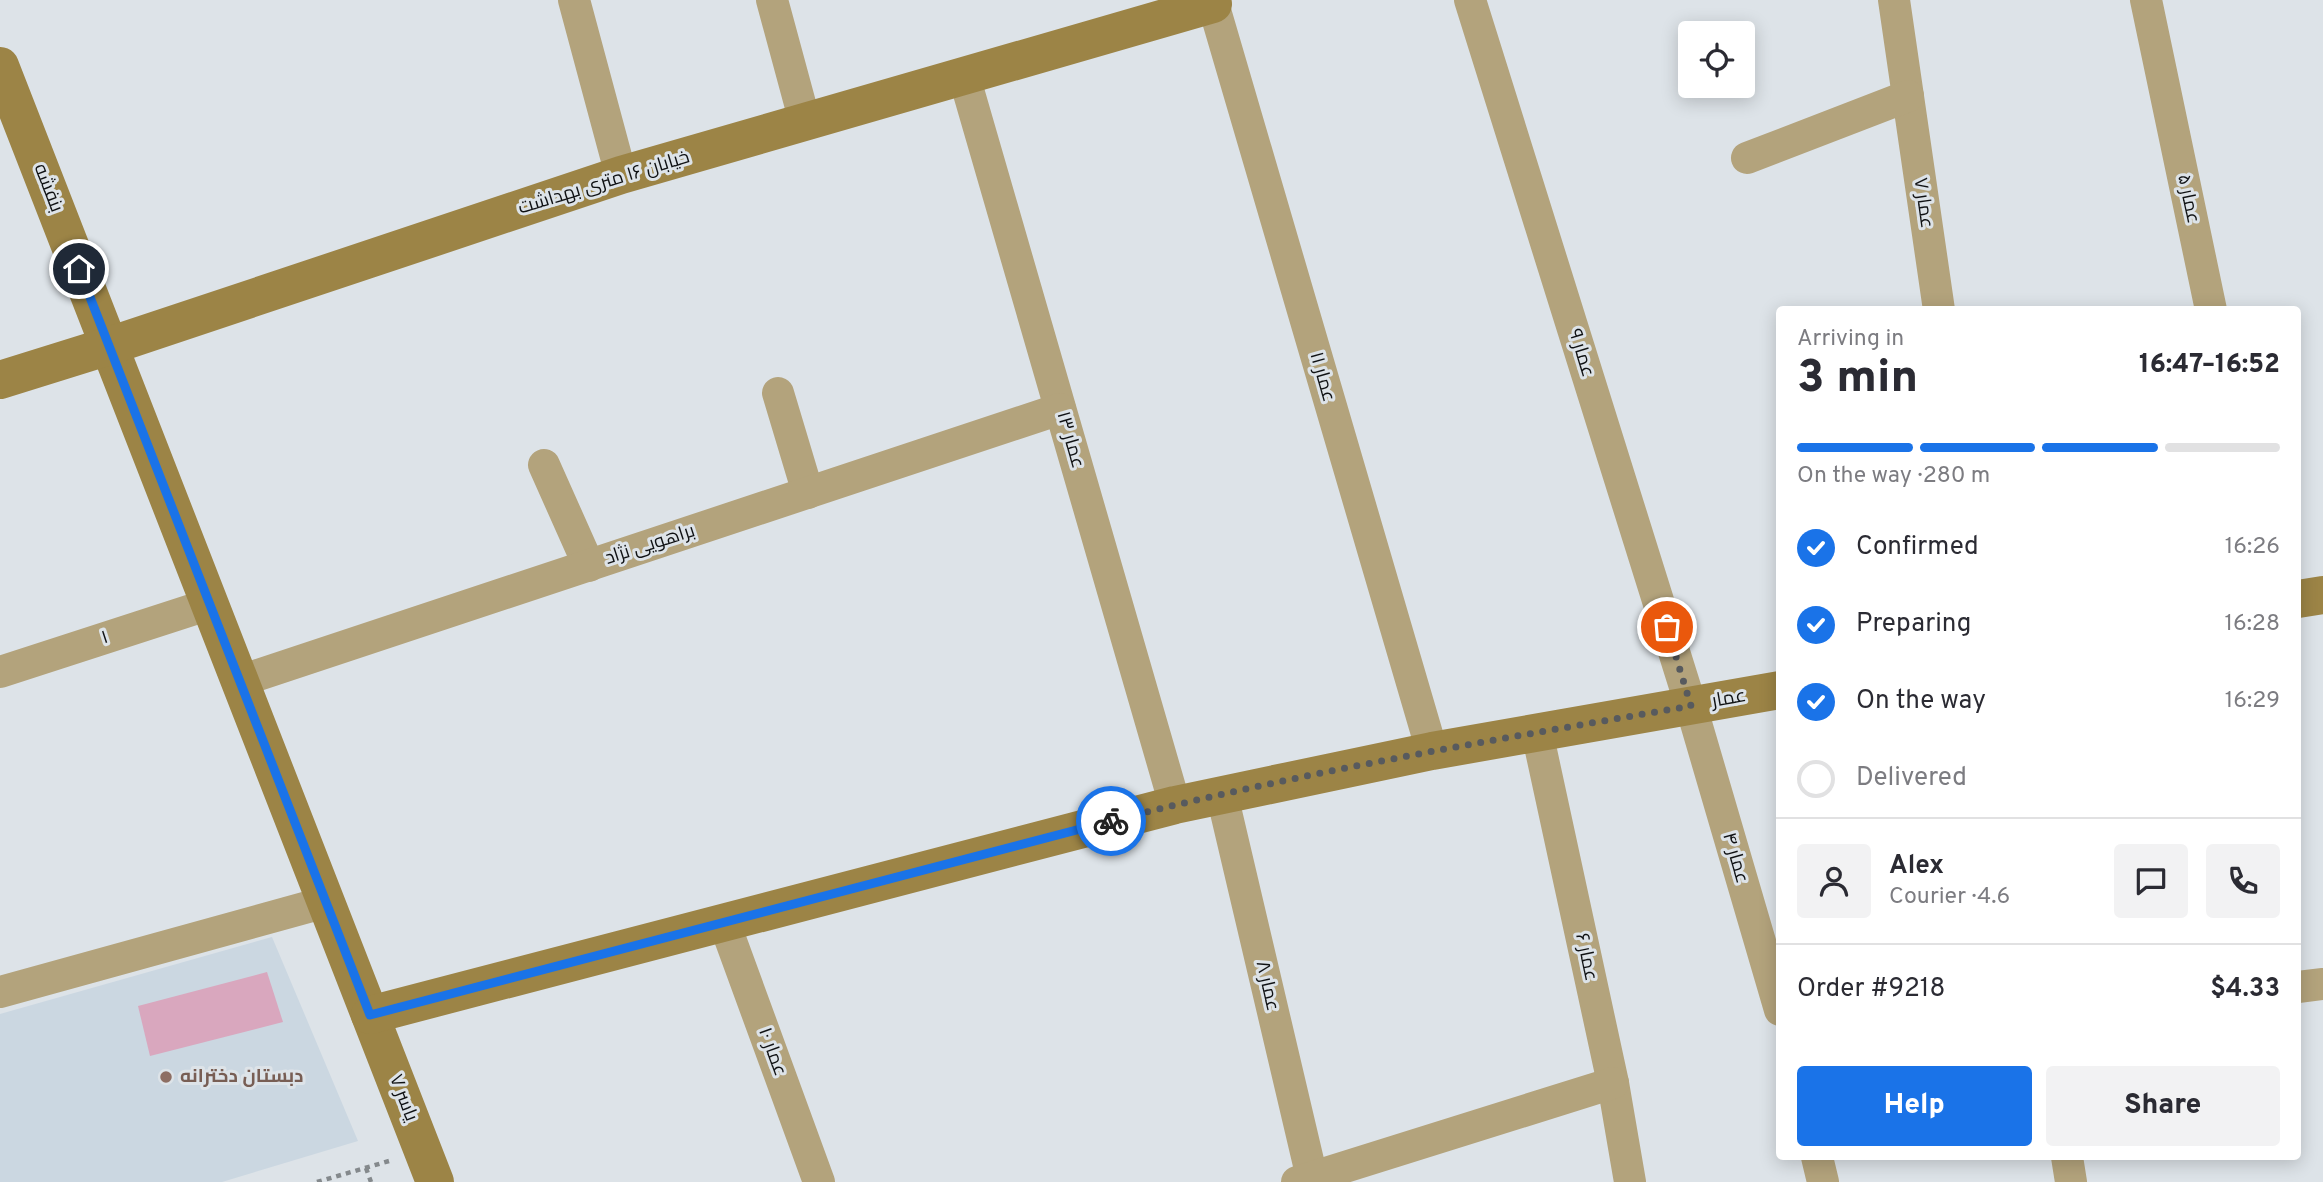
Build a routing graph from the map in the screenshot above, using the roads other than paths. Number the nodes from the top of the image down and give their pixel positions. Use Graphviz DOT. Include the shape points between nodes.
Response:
graph roads {
  1 [pos="573,0"];
  2 [pos="772,0"];
  3 [pos="1471,0"];
  4 [pos="1894,0"];
  5 [pos="2146,0"];
  6 [pos="1212,2"];
  7 [pos="0,66"];
  8 [pos="964,76"];
  9 [pos="1908,96"];
  10 [pos="804,122"];
  11 [pos="1747,158"];
  12 [pos="621,175"];
  13 [pos="1938,306"];
  14 [pos="2210,306"];
  15 [pos="109,346"];
  16 [pos="0,380"];
  17 [pos="778,393"];
  18 [pos="1060,409"];
  19 [pos="544,466"];
  20 [pos="808,493"];
  21 [pos="589,566"];
  22 [pos="2323,595"];
  23 [pos="2301,599"];
  24 [pos="210,604"];
  25 [pos="0,672"];
  26 [pos="240,681"];
  27 [pos="1776,691"];
  28 [pos="1691,706"];
  29 [pos="1537,732"];
  30 [pos="1432,751"];
  31 [pos="1222,795"];
  32 [pos="1175,804"];
  33 [pos="326,902"];
  34 [pos="724,922"];
  35 [pos="2323,984"];
  36 [pos="2301,987"];
  37 [pos="0,992"];
  38 [pos="1776,996"];
  39 [pos="370,1015"];
  40 [pos="1613,1083"];
  41 [pos="1818,1160"];
  42 [pos="2067,1160"];
  43 [pos="429,1167"];
  44 [pos="1307,1180"];
  45 [pos="820,1182"];
  46 [pos="1630,1182"];
  47 [pos="1823,1182"];
  48 [pos="2071,1182"];
  1 -- 12 [label="street"];
  2 -- 10 [label="street"];
  3 -- 28 [label="street, عمار ۹"];
  4 -- 9 [label="street, عمار ۷"];
  5 -- 14 [label="street, عمار ۵"];
  6 -- 8 [label="street, خیابان ۱۶ متری بهداشت"];
  6 -- 30 [label="street, عمار ۱۱"];
  7 -- 15 [label="street, بنفشه"];
  8 -- 10 [label="street, خیابان ۱۶ متری بهداشت"];
  8 -- 18 [label="street, عمار ۱۳"];
  9 -- 11 [label="street"];
  9 -- 13 [label="street, عمار ۷"];
  10 -- 12 [label="street, خیابان ۱۶ متری بهداشت"];
  12 -- 15 [label="street, خیابان ۱۶ متری بهداشت"];
  15 -- 16 [label="street, خیابان ۱۶ متری بهداشت"];
  15 -- 24 [label="street, بنفشه"];
  17 -- 20 [label="street"];
  18 -- 20 [label="street, براهویی نژاد"];
  18 -- 32 [label="street, عمار ۱۳"];
  19 -- 21 [label="street"];
  20 -- 21 [label="street, براهویی نژاد"];
  21 -- 26 [label="street, براهویی نژاد"];
  22 -- 23 [label="street"];
  24 -- 25 [label="street, ۱"];
  24 -- 26 [label="street, بنفشه"];
  26 -- 33 [label="street, بنفشه"];
  27 -- 28 [label="street, عمار"];
  28 -- 29 [label="street, عمار"];
  28 -- 38 [label="street, عمار ۴"];
  29 -- 30 [label="street, عمار"];
  29 -- 40 [label="street, عمار ۶"];
  30 -- 31 [label="street, عمار"];
  31 -- 32 [label="street, عمار"];
  31 -- 44 [label="street, عمار ۸"];
  32 -- 34 [label="street, عمار"];
  33 -- 37 [label="street"];
  33 -- 39 [label="street, بنفشه"];
  34 -- 39 [label="street, عمار"];
  34 -- 45 [label="street, عمار ۱۰"];
  35 -- 36 [label="street"];
  39 -- 43 [label="street, یاسر ۷"];
  40 -- 44 [label="street"];
  40 -- 46 [label="street, عمار ۶"];
  41 -- 47 [label="street"];
  42 -- 48 [label="street"];
}
